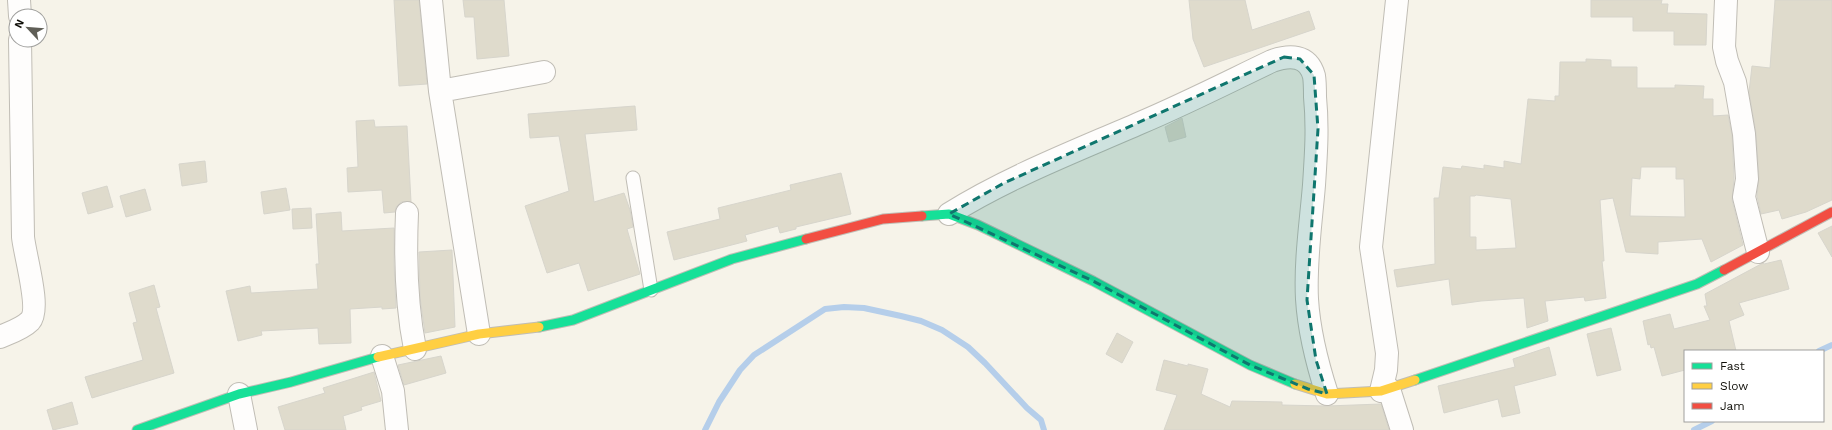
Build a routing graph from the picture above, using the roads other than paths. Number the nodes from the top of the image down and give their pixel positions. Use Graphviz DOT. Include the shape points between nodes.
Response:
graph roads {
  1 [pos="431,0"];
  2 [pos="1397,0"];
  3 [pos="1726,0"];
  4 [pos="20,48"];
  5 [pos="544,72"];
  6 [pos="440,91"];
  7 [pos="633,178"];
  8 [pos="1832,212"];
  9 [pos="407,214"];
  10 [pos="949,214"];
  11 [pos="1758,252"];
  12 [pos="651,290"];
  13 [pos="479,334"];
  14 [pos="0,337"];
  15 [pos="415,349"];
  16 [pos="382,356"];
  17 [pos="1385,390"];
  18 [pos="239,394"];
  19 [pos="1327,394"];
  20 [pos="137,430"];
  21 [pos="246,430"];
  22 [pos="398,430"];
  23 [pos="1402,430"];
  1 -- 6 [label="street"];
  2 -- 17 [label="street" via="1371,247 1387,353"];
  3 -- 11 [label="street" via="1724,47 1726,61 1735,82 1744,134 1747,179 1744,197"];
  4 -- 14 [label="street" via="23,237 35,302 34,313 25,326"];
  5 -- 6 [label="street"];
  6 -- 13 [label="street"];
  7 -- 12 [label="lane"];
  8 -- 11 [label="street"];
  9 -- 15 [label="street" via="408,301"];
  10 -- 12 [label="street" via="876,220 732,259"];
  10 -- 19 [label="street" via="978,225 1093,281 1250,365 1308,389"];
  10 -- 19 [label="street" via="1004,184 1180,106 1272,61 1293,56 1300,59 1314,75 1318,128 1307,300 1316,360"];
  11 -- 17 [label="street" via="1697,284"];
  12 -- 13 [label="street" via="573,320"];
  13 -- 15 [label="street"];
  15 -- 16 [label="street"];
  16 -- 18 [label="street"];
  16 -- 22 [label="street" via="393,391"];
  17 -- 19 [label="street"];
  17 -- 23 [label="street"];
  18 -- 20 [label="street"];
  18 -- 21 [label="street"];
}
